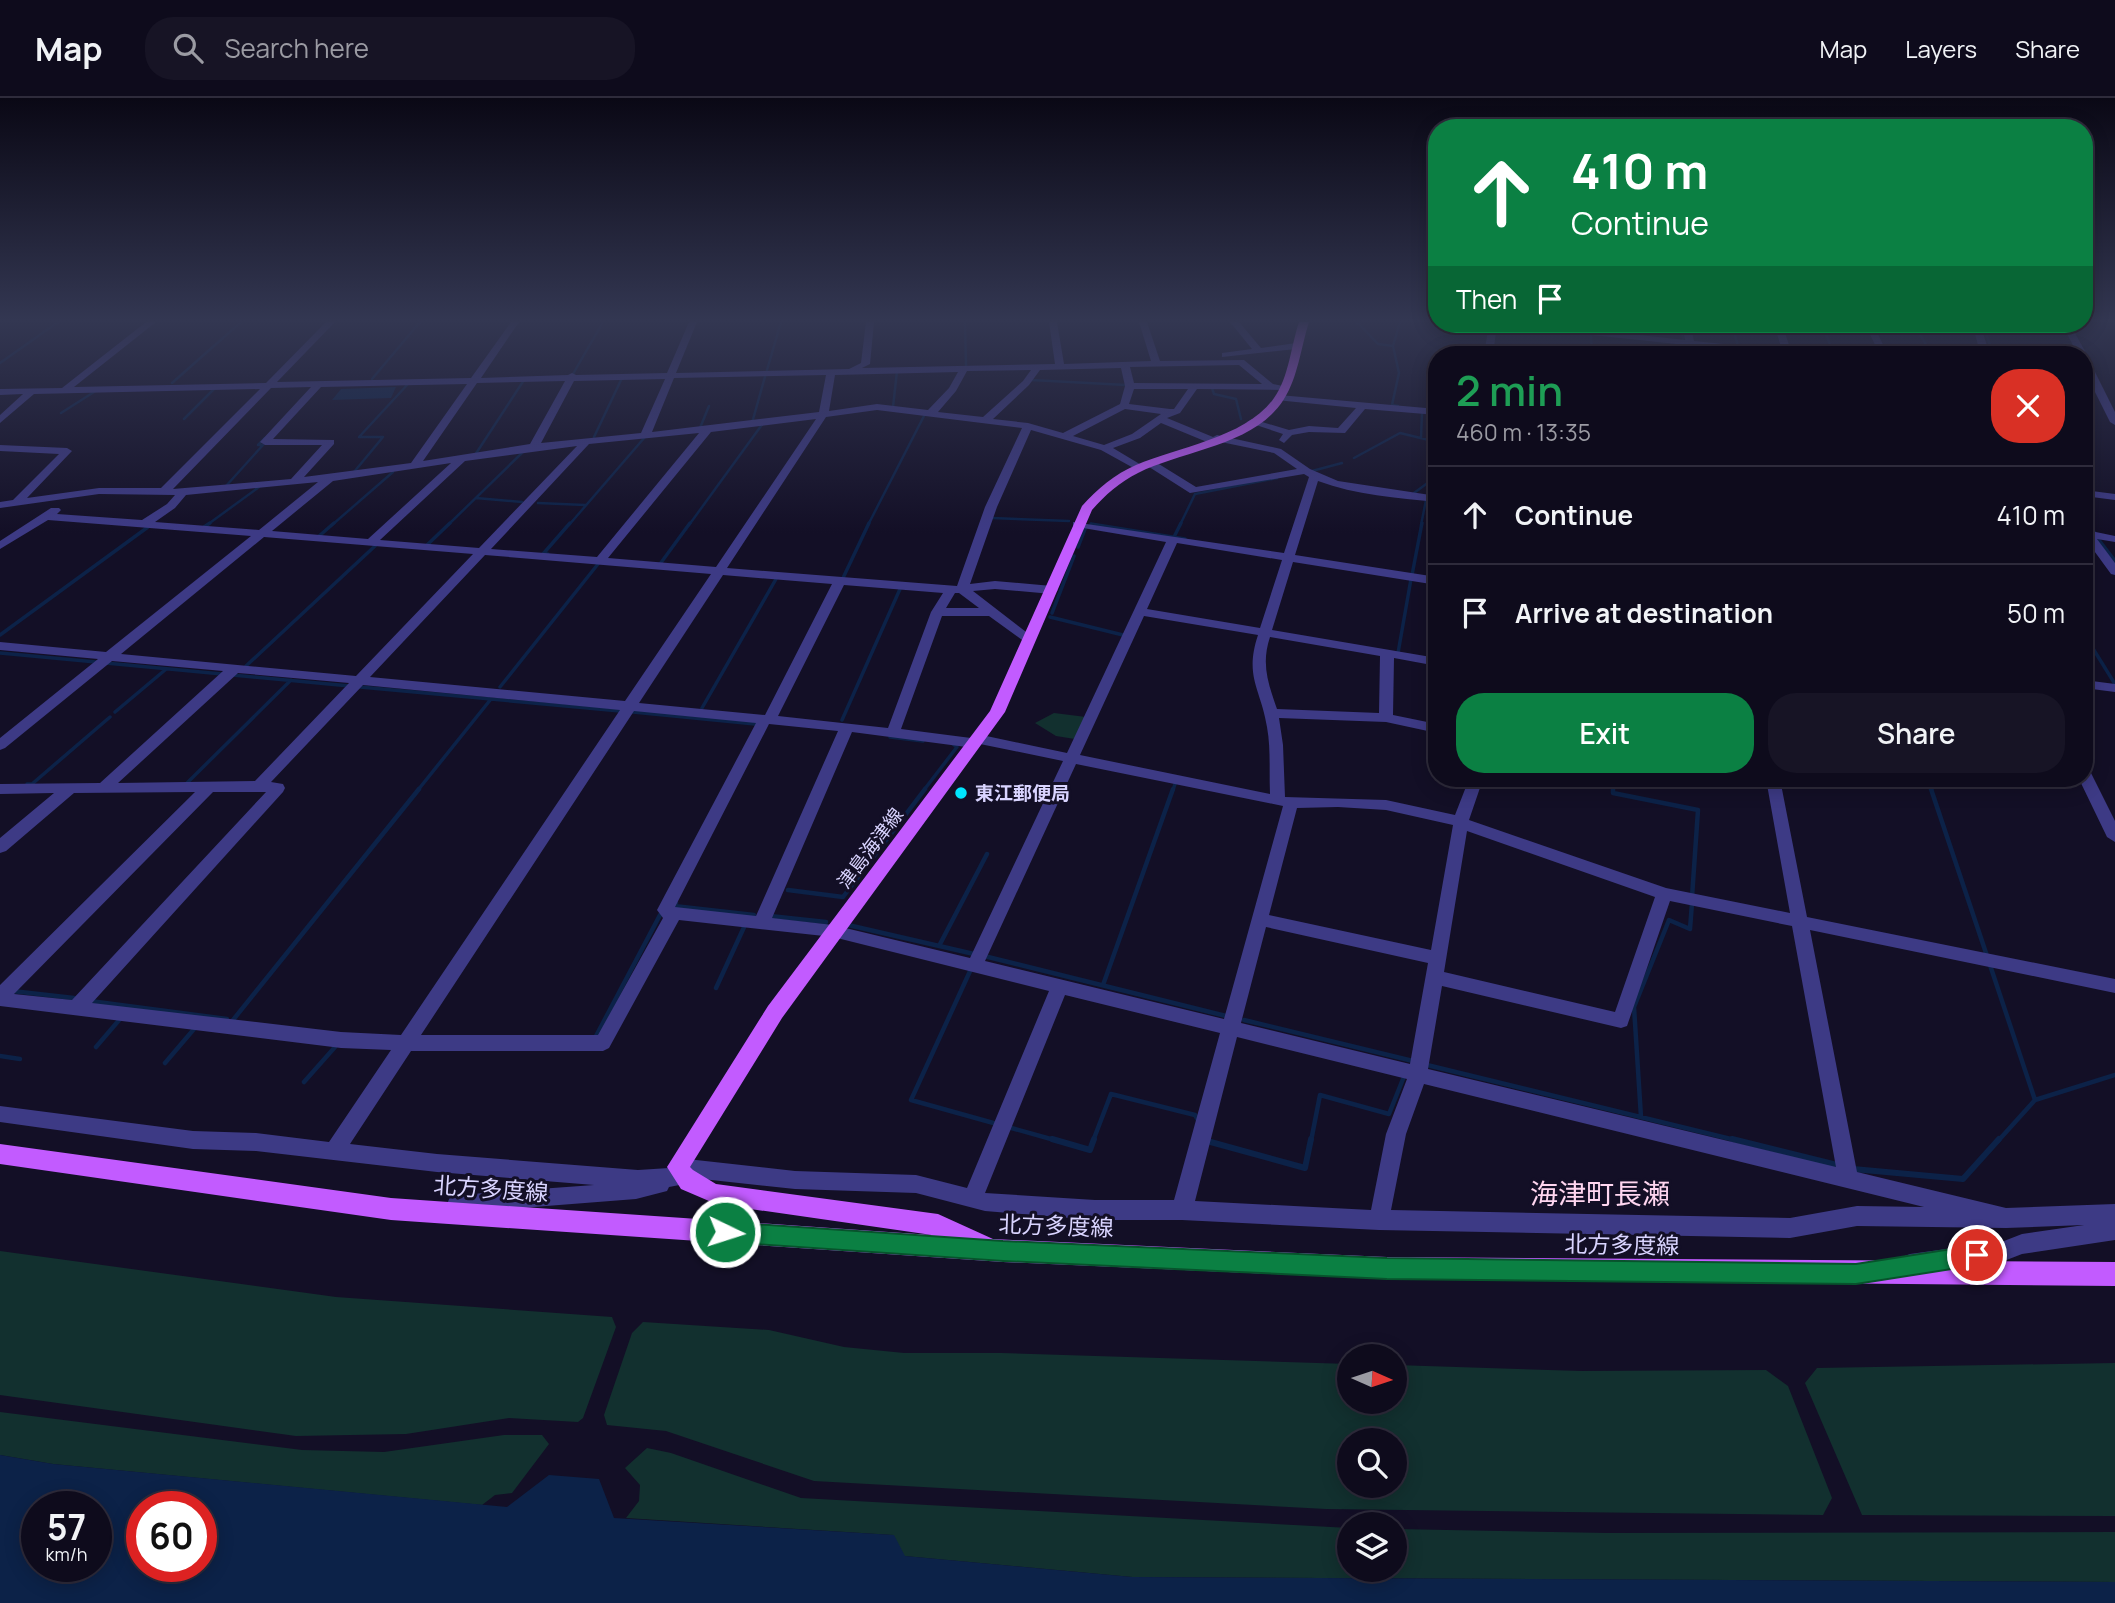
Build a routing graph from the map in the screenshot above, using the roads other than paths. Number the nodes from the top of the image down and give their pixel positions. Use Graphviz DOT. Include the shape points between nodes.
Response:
graph roads {
  1 [pos="31,392"];
  2 [pos="262,392"];
  3 [pos="311,392"];
  4 [pos="466,392"];
  5 [pos="563,392"];
  6 [pos="664,392"];
  7 [pos="827,392"];
  8 [pos="949,392"];
  9 [pos="1016,392"];
  10 [pos="1128,392"];
  11 [pos="1191,392"];
  12 [pos="1277,392"];
  13 [pos="1285,392"];
  14 [pos="2100,392"];
  15 [pos="1363,405"];
  16 [pos="1124,406"];
  17 [pos="1428,411"];
  18 [pos="931,412"];
  19 [pos="1171,412"];
  20 [pos="822,415"];
  21 [pos="1160,419"];
  22 [pos="0,420"];
  23 [pos="986,420"];
  24 [pos="1252,422"];
  25 [pos="2115,422"];
  26 [pos="1028,426"];
  27 [pos="708,429"];
  28 [pos="1289,433"];
  29 [pos="646,435"];
  30 [pos="1066,435"];
  31 [pos="1214,439"];
  32 [pos="588,440"];
  33 [pos="534,447"];
  34 [pos="5,448"];
  35 [pos="1105,448"];
  36 [pos="1277,451"];
  37 [pos="0,457"];
  38 [pos="460,460"];
  39 [pos="1144,465"];
  40 [pos="414,466"];
  41 [pos="1310,474"];
  42 [pos="330,478"];
  43 [pos="294,482"];
  44 [pos="165,491"];
  45 [pos="184,491"];
  46 [pos="80,493"];
  47 [pos="2093,494"];
  48 [pos="2115,497"];
  49 [pos="1428,498"];
  50 [pos="16,503"];
  51 [pos="0,505"];
  52 [pos="46,516"];
  53 [pos="144,524"];
  54 [pos="1077,524"];
  55 [pos="262,534"];
  56 [pos="2093,534"];
  57 [pos="2115,539"];
  58 [pos="1173,540"];
  59 [pos="2093,541"];
  60 [pos="371,542"];
  61 [pos="0,546"];
  62 [pos="484,551"];
  63 [pos="1291,558"];
  64 [pos="600,561"];
  65 [pos="2115,571"];
  66 [pos="719,572"];
  67 [pos="1428,580"];
  68 [pos="840,581"];
  69 [pos="956,589"];
  70 [pos="1052,590"];
  71 [pos="1139,611"];
  72 [pos="937,612"];
  73 [pos="992,612"];
  74 [pos="1267,633"];
  75 [pos="1029,641"];
  76 [pos="0,646"];
  77 [pos="1387,654"];
  78 [pos="109,657"];
  79 [pos="1428,661"];
  80 [pos="230,672"];
  81 [pos="362,681"];
  82 [pos="2093,685"];
  83 [pos="2115,688"];
  84 [pos="632,707"];
  85 [pos="1271,713"];
  86 [pos="1386,718"];
  87 [pos="767,719"];
  88 [pos="847,727"];
  89 [pos="1428,727"];
  90 [pos="893,732"];
  91 [pos="975,741"];
  92 [pos="0,745"];
  93 [pos="1071,758"];
  94 [pos="259,786"];
  95 [pos="1473,787"];
  96 [pos="1775,787"];
  97 [pos="2092,787"];
  98 [pos="208,788"];
  99 [pos="0,789"];
  100 [pos="69,789"];
  101 [pos="102,789"];
  102 [pos="1285,802"];
  103 [pos="2110,816"];
  104 [pos="1461,821"];
  105 [pos="2115,837"];
  106 [pos="0,847"];
  107 [pos="1664,894"];
  108 [pos="673,916"];
  109 [pos="1260,919"];
  110 [pos="1800,921"];
  111 [pos="761,923"];
  112 [pos="834,931"];
  113 [pos="1438,959"];
  114 [pos="975,965"];
  115 [pos="1435,977"];
  116 [pos="1060,986"];
  117 [pos="2115,986"];
  118 [pos="0,997"];
  119 [pos="76,1008"];
  120 [pos="1232,1027"];
  121 [pos="408,1044"];
  122 [pos="1418,1075"];
  123 [pos="0,1114"];
  124 [pos="334,1151"];
  125 [pos="0,1154"];
  126 [pos="680,1172"];
  127 [pos="1848,1178"];
  128 [pos="973,1198"];
  129 [pos="391,1209"];
  130 [pos="1182,1210"];
  131 [pos="2115,1214"];
  132 [pos="2006,1218"];
  133 [pos="1379,1220"];
  134 [pos="2115,1230"];
  135 [pos="1003,1251"];
  136 [pos="1856,1274"];
  137 [pos="2115,1274"];
  1 -- 22 [label="street"];
  2 -- 44 [label="street"];
  3 -- 43 [label="street" via="265,442 330,442"];
  4 -- 40 [label="street"];
  5 -- 33 [label="street"];
  6 -- 29 [label="street"];
  7 -- 20 [label="street"];
  8 -- 18 [label="street"];
  9 -- 23 [label="street"];
  10 -- 16 [label="street"];
  11 -- 19 [label="street" via="1177,411"];
  12 -- 24 [label="main road, 津島海津線"];
  13 -- 15 [label="street"];
  14 -- 25 [label="street"];
  15 -- 17 [label="street"];
  15 -- 28 [label="street" via="1341,431"];
  16 -- 19 [label="street"];
  16 -- 30 [label="street"];
  18 -- 20 [label="street" via="877,407"];
  18 -- 23 [label="street"];
  19 -- 21 [label="street"];
  20 -- 27 [label="street"];
  20 -- 66 [label="street"];
  21 -- 31 [label="street"];
  21 -- 35 [label="street" via="1136,436"];
  23 -- 26 [label="street"];
  24 -- 28 [label="street"];
  24 -- 31 [label="main road, 津島海津線"];
  26 -- 30 [label="street"];
  26 -- 69 [label="street"];
  27 -- 29 [label="street"];
  27 -- 64 [label="street"];
  28 -- 36 [label="street"];
  29 -- 32 [label="street"];
  30 -- 35 [label="street"];
  31 -- 36 [label="street"];
  31 -- 39 [label="main road, 津島海津線"];
  32 -- 33 [label="street"];
  32 -- 62 [label="street"];
  33 -- 38 [label="street"];
  34 -- 37 [label="street"];
  34 -- 50 [label="street" via="67,451"];
  35 -- 39 [label="street"];
  36 -- 41 [label="street"];
  38 -- 40 [label="street"];
  38 -- 60 [label="street"];
  39 -- 41 [label="street" via="1195,491"];
  39 -- 54 [label="main road, 津島海津線" via="1107,486"];
  40 -- 42 [label="street"];
  41 -- 49 [label="street" via="1360,488"];
  41 -- 63 [label="street"];
  42 -- 43 [label="street"];
  42 -- 55 [label="street"];
  43 -- 45 [label="street"];
  44 -- 45 [label="street"];
  44 -- 46 [label="street"];
  45 -- 53 [label="street"];
  46 -- 50 [label="street"];
  46 -- 52 [label="street"];
  47 -- 48 [label="street"];
  50 -- 51 [label="street"];
  52 -- 53 [label="street"];
  52 -- 61 [label="street"];
  53 -- 55 [label="street"];
  54 -- 58 [label="street"];
  54 -- 70 [label="main road, 津島海津線"];
  55 -- 60 [label="street"];
  55 -- 78 [label="street"];
  56 -- 57 [label="street"];
  58 -- 63 [label="street"];
  58 -- 71 [label="street"];
  59 -- 65 [label="street"];
  60 -- 62 [label="street"];
  62 -- 64 [label="street"];
  62 -- 81 [label="street"];
  63 -- 67 [label="street"];
  63 -- 74 [label="street"];
  64 -- 66 [label="street"];
  66 -- 68 [label="street"];
  66 -- 84 [label="street"];
  68 -- 69 [label="street"];
  68 -- 87 [label="street"];
  69 -- 70 [label="street" via="995,585"];
  69 -- 72 [label="street"];
  69 -- 73 [label="street"];
  70 -- 75 [label="main road, 津島海津線"];
  71 -- 74 [label="street"];
  71 -- 93 [label="street"];
  72 -- 73 [label="street"];
  72 -- 90 [label="street"];
  73 -- 75 [label="street"];
  74 -- 77 [label="street"];
  74 -- 85 [label="street" via="1258,654 1257,679"];
  75 -- 91 [label="main road, 津島海津線" via="997,712"];
  76 -- 78 [label="street"];
  77 -- 79 [label="street"];
  77 -- 86 [label="street"];
  78 -- 80 [label="street"];
  78 -- 92 [label="street"];
  80 -- 81 [label="street"];
  80 -- 101 [label="street"];
  81 -- 84 [label="street"];
  81 -- 94 [label="street"];
  82 -- 83 [label="street"];
  84 -- 87 [label="street"];
  84 -- 121 [label="street"];
  85 -- 86 [label="street"];
  85 -- 102 [label="street"];
  86 -- 89 [label="street"];
  87 -- 88 [label="street"];
  87 -- 108 [label="street" via="665,910"];
  88 -- 90 [label="street"];
  88 -- 111 [label="street"];
  90 -- 91 [label="street"];
  91 -- 93 [label="street"];
  91 -- 112 [label="main road, 津島海津線"];
  93 -- 102 [label="street"];
  93 -- 114 [label="street"];
  94 -- 98 [label="street"];
  94 -- 119 [label="street" via="278,788"];
  95 -- 104 [label="street"];
  96 -- 110 [label="street"];
  97 -- 103 [label="street"];
  98 -- 101 [label="street"];
  98 -- 118 [label="street"];
  99 -- 100 [label="street"];
  100 -- 101 [label="street"];
  100 -- 106 [label="street"];
  102 -- 104 [label="street" via="1386,805"];
  102 -- 109 [label="street"];
  103 -- 105 [label="street"];
  104 -- 107 [label="street"];
  104 -- 113 [label="street"];
  107 -- 110 [label="street"];
  107 -- 115 [label="street" via="1621,1021"];
  108 -- 111 [label="street"];
  108 -- 121 [label="street" via="603,1043"];
  109 -- 113 [label="street"];
  109 -- 120 [label="street"];
  110 -- 117 [label="street"];
  110 -- 127 [label="street"];
  111 -- 112 [label="street"];
  112 -- 114 [label="street"];
  112 -- 126 [label="main road, 津島海津線" via="775,1012"];
  113 -- 115 [label="street"];
  114 -- 116 [label="street"];
  115 -- 122 [label="street"];
  116 -- 120 [label="street"];
  116 -- 128 [label="street"];
  118 -- 119 [label="street"];
  119 -- 121 [label="street"];
  120 -- 122 [label="street"];
  120 -- 130 [label="street"];
  121 -- 124 [label="street"];
  122 -- 127 [label="street"];
  122 -- 133 [label="street" via="1396,1134"];
  123 -- 124 [label="street" via="193,1140"];
  124 -- 126 [label="street" via="638,1180"];
  125 -- 129 [label="main road, 北方多度線"];
  126 -- 128 [label="street" via="916,1184"];
  126 -- 129 [label="street" via="635,1192"];
  126 -- 135 [label="main road" via="696,1187 716,1194 938,1226"];
  127 -- 132 [label="street"];
  128 -- 130 [label="street" via="1095,1210"];
  129 -- 135 [label="main road, 北方多度線"];
  130 -- 133 [label="street"];
  131 -- 132 [label="street"];
  132 -- 133 [label="street" via="1857,1216 1790,1228"];
  134 -- 136 [label="street"];
  135 -- 136 [label="main road, 北方多度線" via="1387,1268"];
  136 -- 137 [label="main road, 北方多度線"];
}
